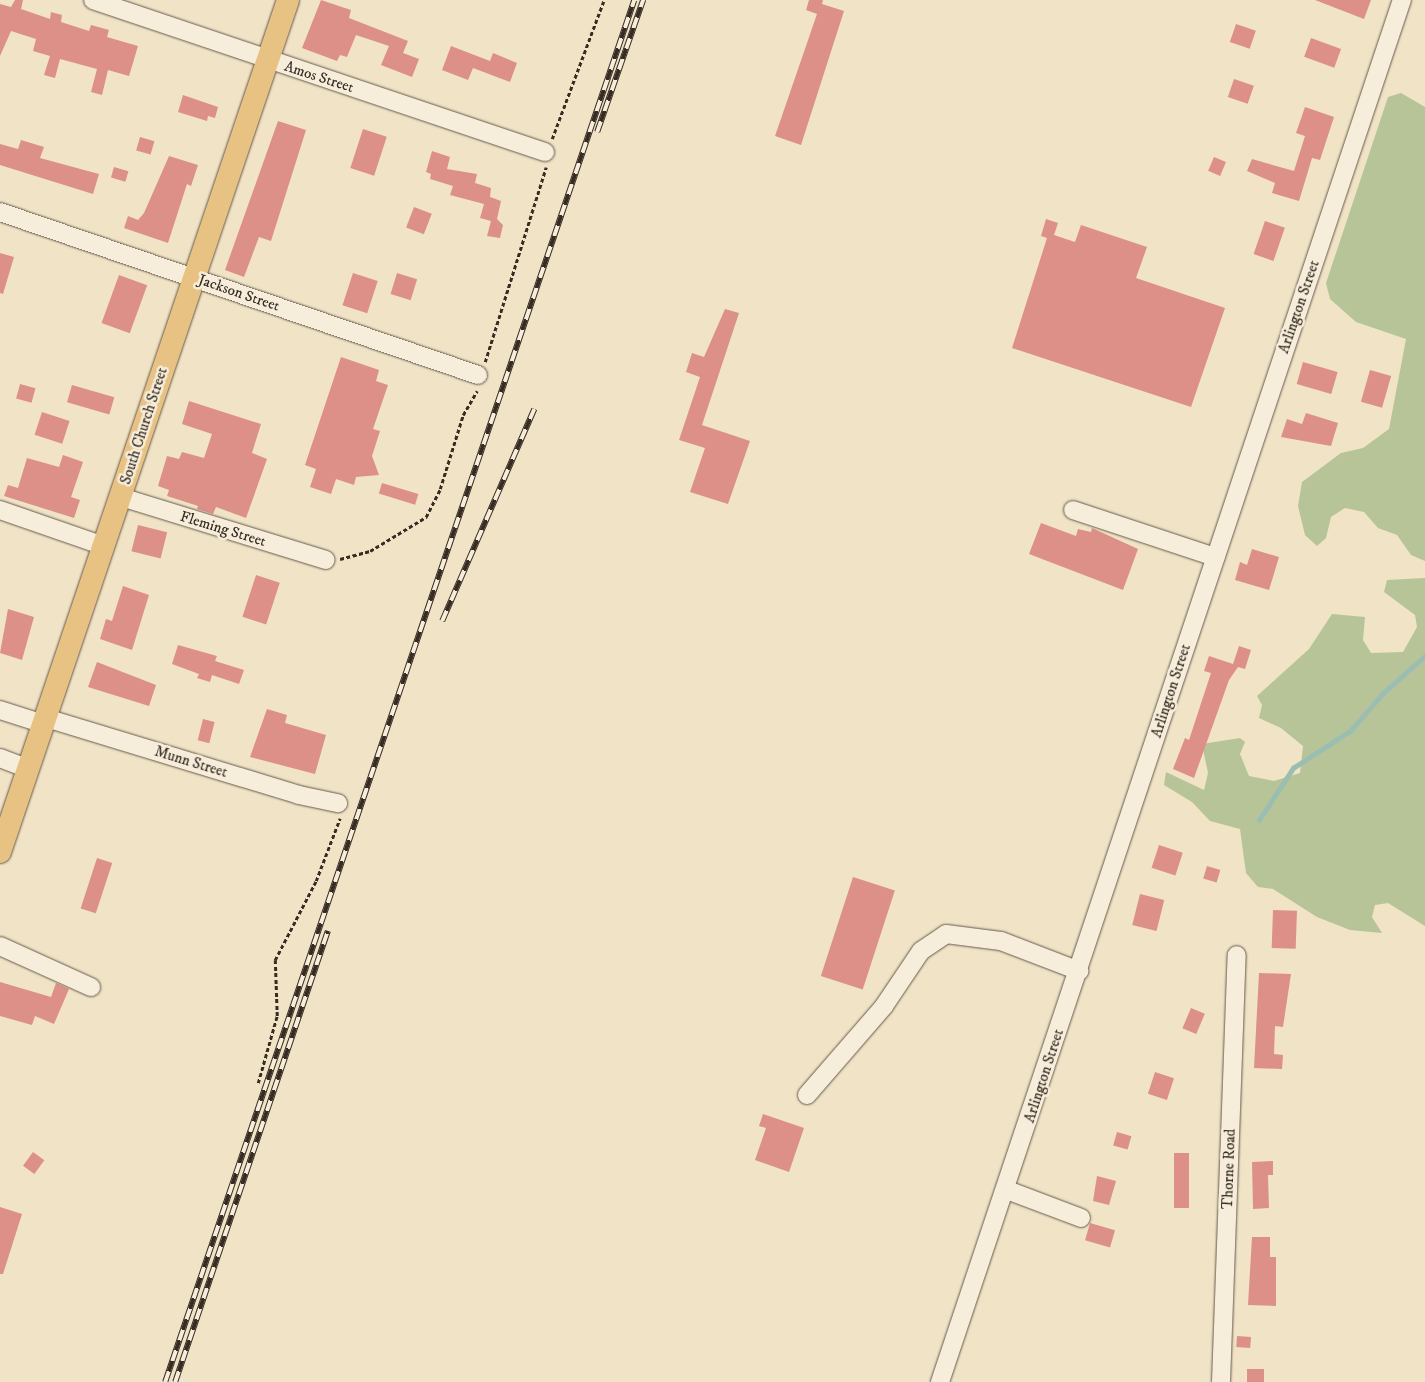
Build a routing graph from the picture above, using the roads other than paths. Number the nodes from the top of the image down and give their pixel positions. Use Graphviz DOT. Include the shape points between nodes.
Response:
graph roads {
  1 [pos="93,0"];
  2 [pos="288,0"];
  3 [pos="1402,0"];
  4 [pos="268,61"];
  5 [pos="545,152"];
  6 [pos="0,212"];
  7 [pos="194,277"];
  8 [pos="478,375"];
  9 [pos="121,497"];
  10 [pos="0,510"];
  11 [pos="1072,510"];
  12 [pos="104,546"];
  13 [pos="1215,557"];
  14 [pos="326,560"];
  15 [pos="0,710"];
  16 [pos="45,721"];
  17 [pos="0,758"];
  18 [pos="28,769"];
  19 [pos="338,803"];
  20 [pos="0,852"];
  21 [pos="0,946"];
  22 [pos="1237,955"];
  23 [pos="1079,971"];
  24 [pos="91,987"];
  25 [pos="806,1096"];
  26 [pos="1007,1190"];
  27 [pos="1081,1218"];
  28 [pos="940,1382"];
  29 [pos="1221,1382"];
  1 -- 4 [label="street, Amos Street"];
  2 -- 4 [label="main road, South Church Street"];
  3 -- 13 [label="street, Arlington Street"];
  4 -- 5 [label="street, Amos Street"];
  4 -- 7 [label="main road, South Church Street"];
  6 -- 7 [label="street, Jackson Street"];
  7 -- 8 [label="street, Jackson Street"];
  7 -- 9 [label="main road, South Church Street"];
  9 -- 12 [label="main road, South Church Street"];
  9 -- 14 [label="street, Fleming Street"];
  10 -- 12 [label="street"];
  11 -- 13 [label="street"];
  12 -- 16 [label="main road, South Church Street"];
  13 -- 23 [label="street, Arlington Street"];
  15 -- 16 [label="street, Munn Street"];
  16 -- 18 [label="main road, South Church Street"];
  16 -- 19 [label="street, Munn Street" via="299,796"];
  17 -- 18 [label="street"];
  18 -- 20 [label="main road, South Church Street"];
  21 -- 24 [label="street"];
  22 -- 29 [label="street, Thorne Road"];
  23 -- 25 [label="street" via="1001,941 946,934 921,951 884,1006"];
  23 -- 26 [label="street, Arlington Street"];
  26 -- 27 [label="street"];
  26 -- 28 [label="street, Arlington Street"];
}
